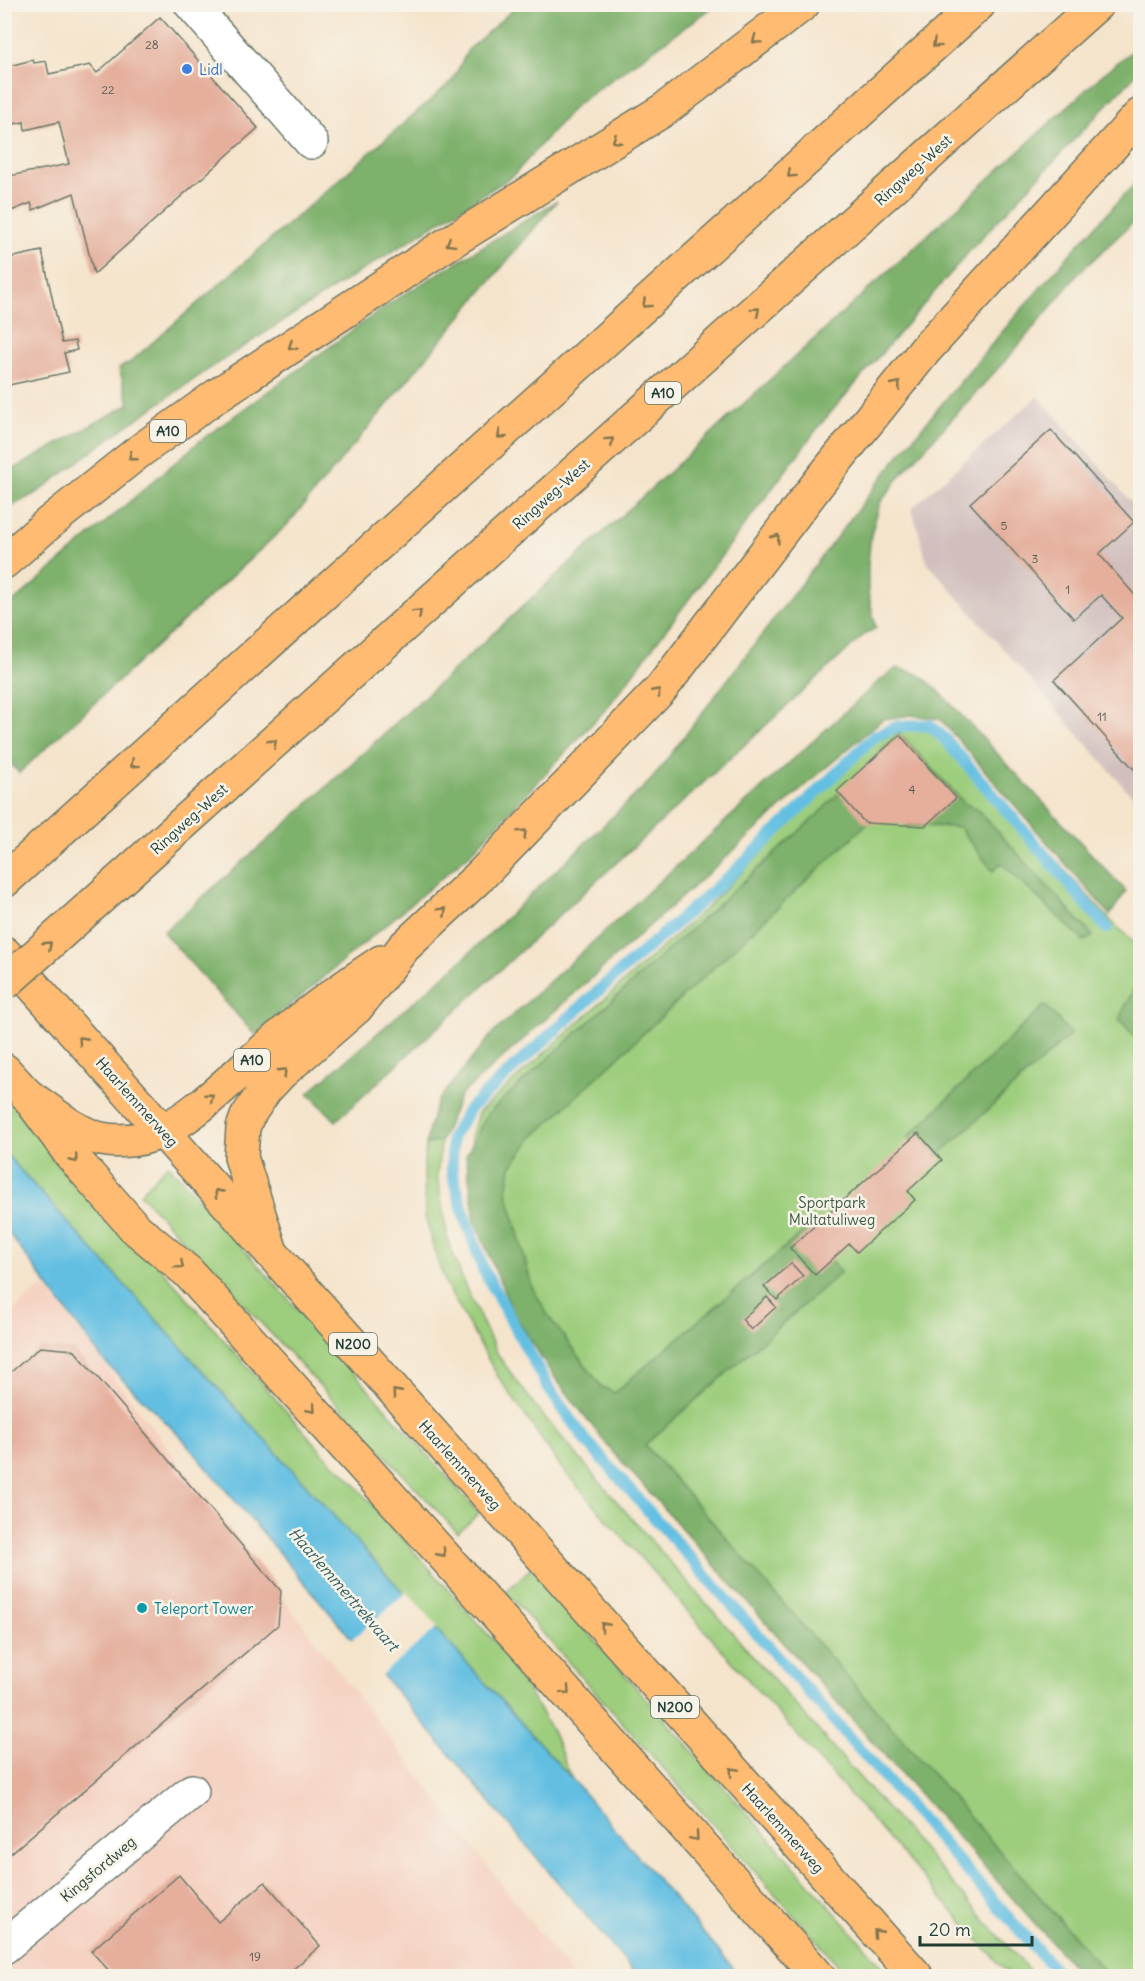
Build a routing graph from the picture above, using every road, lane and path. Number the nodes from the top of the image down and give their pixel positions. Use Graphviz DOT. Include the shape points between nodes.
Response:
graph roads {
  1 [pos="191,4"];
  2 [pos="803,4"];
  3 [pos="979,4"];
  4 [pos="1097,4"];
  5 [pos="1140,116"];
  6 [pos="311,142"];
  7 [pos="4,562"];
  8 [pos="4,881"];
  9 [pos="404,947"];
  10 [pos="4,953"];
  11 [pos="4,984"];
  12 [pos="4,1070"];
  13 [pos="27,1095"];
  14 [pos="162,1131"];
  15 [pos="271,1252"];
  16 [pos="192,1791"];
  17 [pos="4,1947"];
  18 [pos="818,1977"];
  19 [pos="916,1977"];
  1 -- 6 [label="street"];
  2 -- 7 [label="main road, A10, one-way" via="666,109 444,246 219,394 137,453"];
  3 -- 8 [label="main road, one-way"];
  11 -- 4 [label="main road, Ringweg-West / A10, one-way, bridge"];
  9 -- 5 [label="main road, A10, one-way" via="482,875 661,689 926,349"];
  14 -- 9 [label="main road, A10, one-way" via="177,1123 340,988"];
  15 -- 9 [label="main road, A10, one-way" via="241,1157 240,1142 247,1117 282,1072 356,1008"];
  14 -- 10 [label="main road, Haarlemmerweg / N200, one-way"];
  12 -- 13 [label="main road"];
  13 -- 14 [label="main road, A10" via="82,1132 100,1139 146,1138"];
  13 -- 18 [label="main road, one-way" via="70,1155 135,1228 188,1272"];
  15 -- 14 [label="main road, Haarlemmerweg / N200, one-way"];
  19 -- 15 [label="main road, Haarlemmerweg / N200, one-way"];
  16 -- 17 [label="street, Kingsfordweg"];
}
